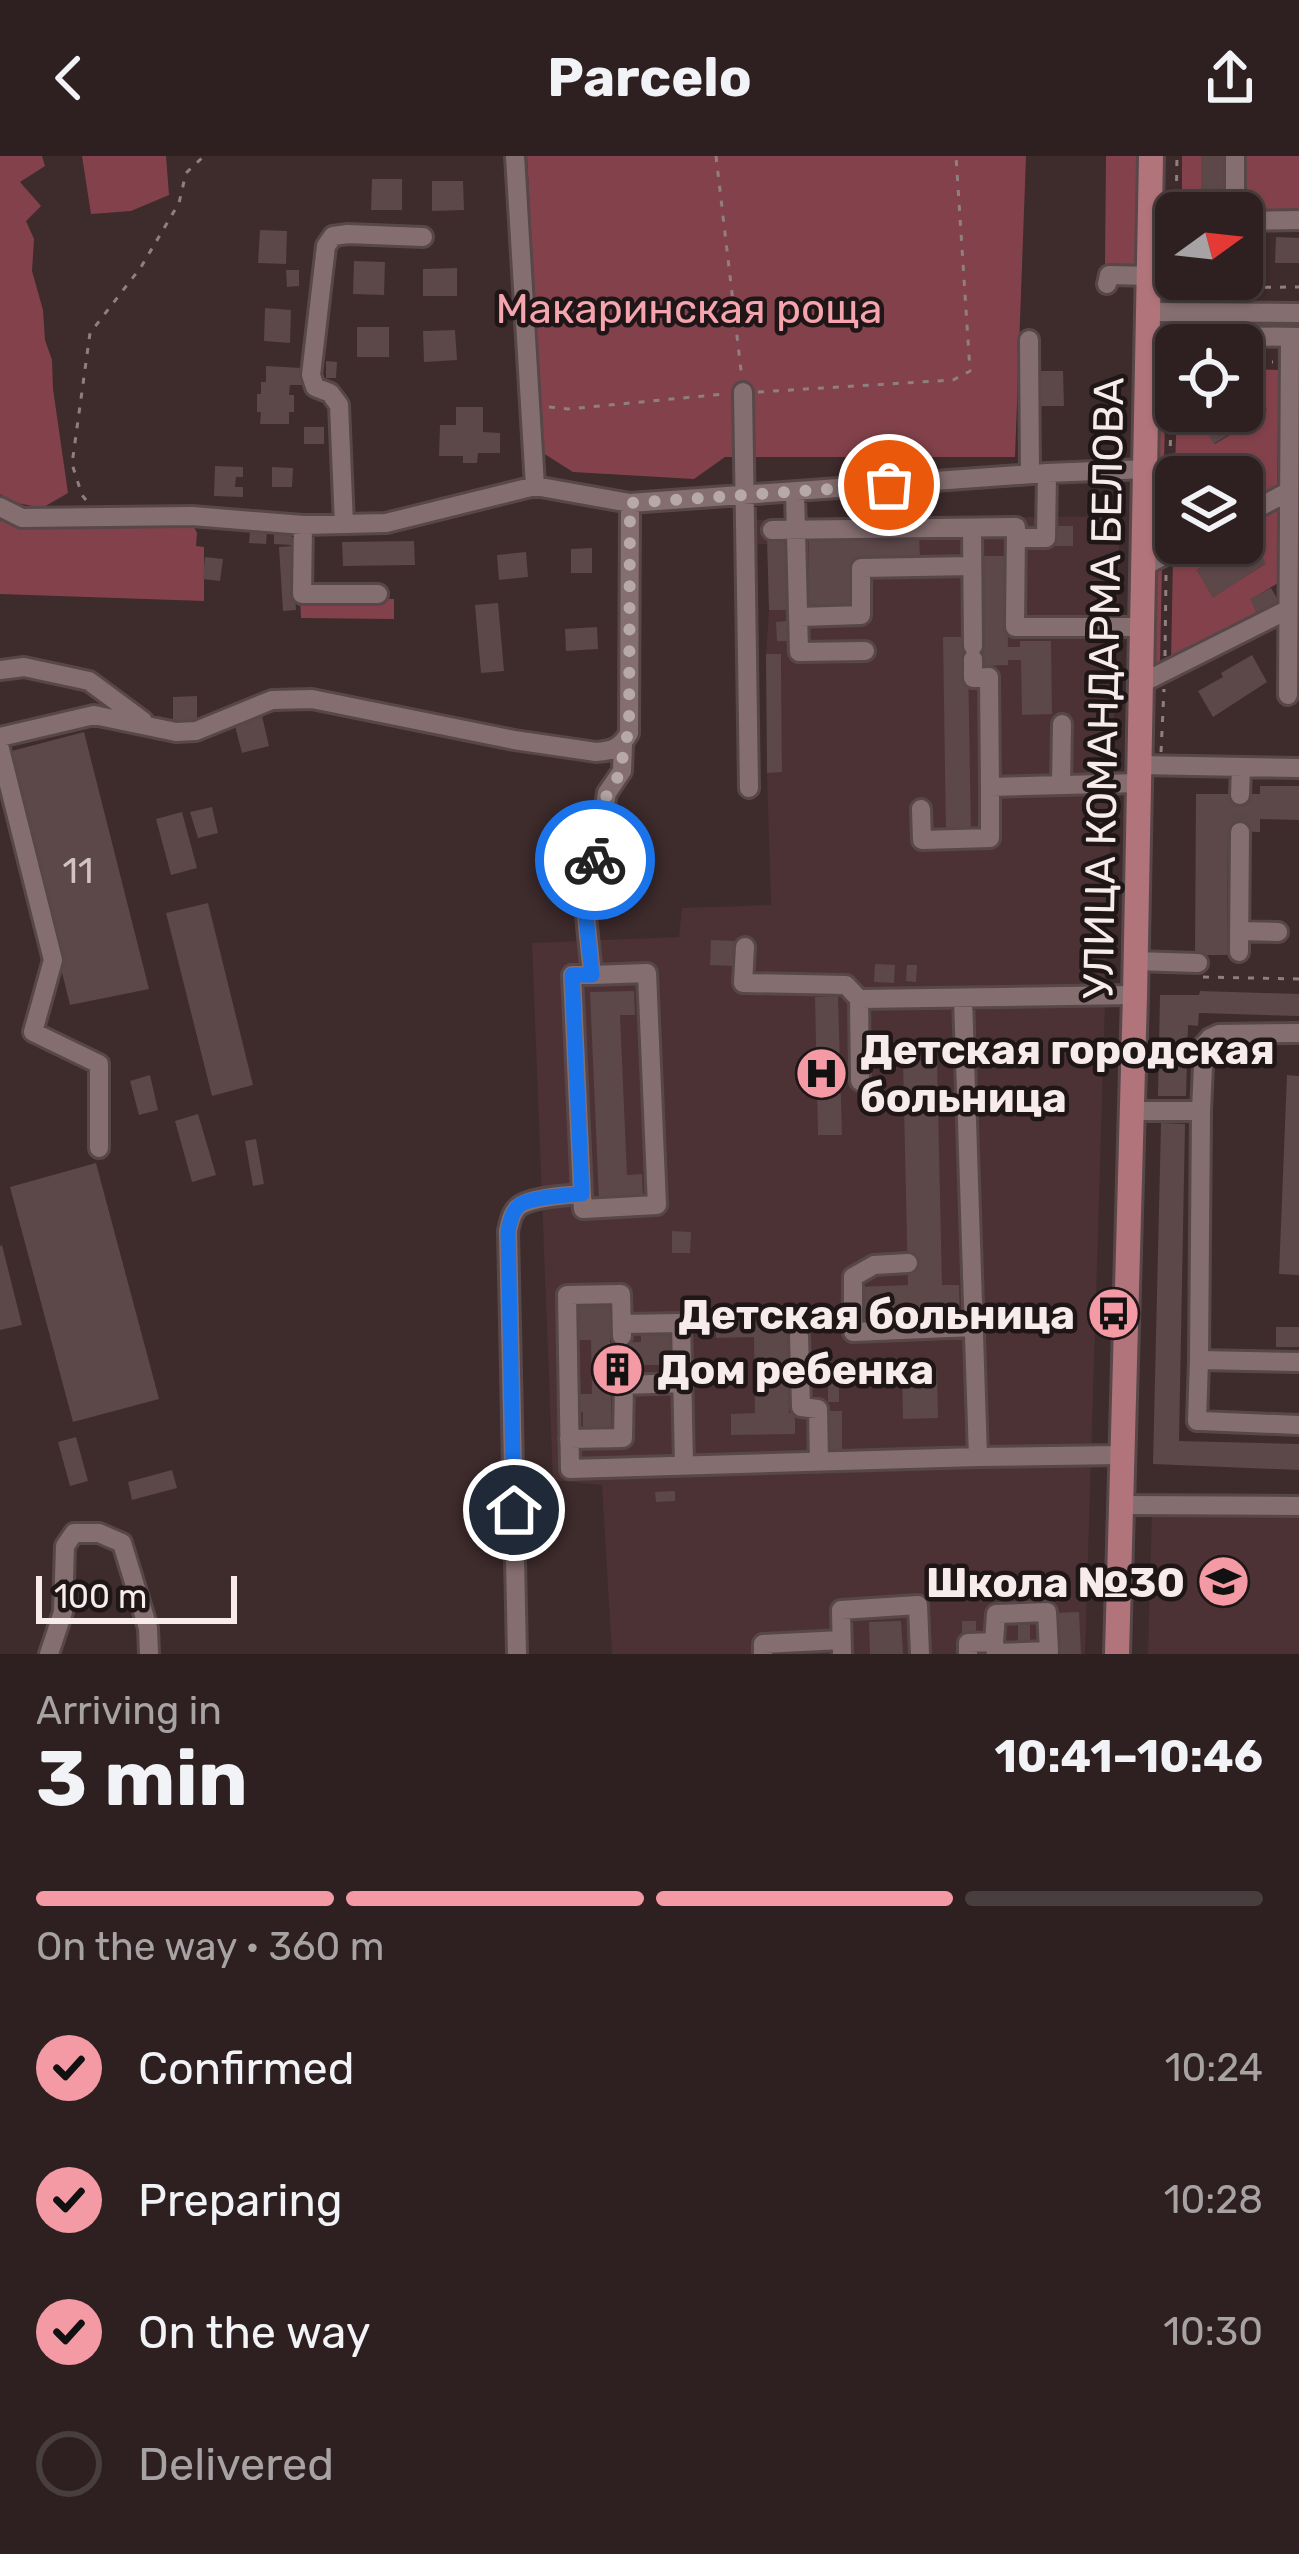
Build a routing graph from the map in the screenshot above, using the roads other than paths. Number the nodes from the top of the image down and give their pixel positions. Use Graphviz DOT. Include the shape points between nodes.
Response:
graph roads {
  1 [pos="515,156"];
  2 [pos="1151,156"];
  3 [pos="1235,156"];
  4 [pos="1235,192"];
  5 [pos="1299,220"];
  6 [pos="1263,221"];
  7 [pos="423,238"];
  8 [pos="1151,276"];
  9 [pos="1107,284"];
  10 [pos="1299,313"];
  11 [pos="1163,324"];
  12 [pos="1263,334"];
  13 [pos="1295,337"];
  14 [pos="1029,340"];
  15 [pos="1155,375"];
  16 [pos="743,392"];
  17 [pos="1155,416"];
  18 [pos="1148,420"];
  19 [pos="1294,456"];
  20 [pos="1147,469"];
  21 [pos="1039,473"];
  22 [pos="535,486"];
  23 [pos="1288,492"];
  24 [pos="795,493"];
  25 [pos="746,496"];
  26 [pos="630,503"];
  27 [pos="1263,505"];
  28 [pos="0,508"];
  29 [pos="344,524"];
  30 [pos="303,525"];
  31 [pos="971,528"];
  32 [pos="772,530"];
  33 [pos="796,530"];
  34 [pos="1017,538"];
  35 [pos="1155,560"];
  36 [pos="972,566"];
  37 [pos="378,594"];
  38 [pos="1287,610"];
  39 [pos="799,617"];
  40 [pos="1143,627"];
  41 [pos="865,651"];
  42 [pos="0,670"];
  43 [pos="1153,678"];
  44 [pos="1288,695"];
  45 [pos="1062,724"];
  46 [pos="150,726"];
  47 [pos="0,737"];
  48 [pos="623,745"];
  49 [pos="0,749"];
  50 [pos="1184,766"];
  51 [pos="1241,767"];
  52 [pos="1299,768"];
  53 [pos="1145,771"];
  54 [pos="1061,785"];
  55 [pos="990,787"];
  56 [pos="749,788"];
  57 [pos="1185,788"];
  58 [pos="1240,794"];
  59 [pos="921,809"];
  60 [pos="1240,832"];
  61 [pos="1240,931"];
  62 [pos="1278,932"];
  63 [pos="745,947"];
  64 [pos="1239,952"];
  65 [pos="1136,961"];
  66 [pos="1198,963"];
  67 [pos="592,975"];
  68 [pos="1135,995"];
  69 [pos="859,999"];
  70 [pos="963,999"];
  71 [pos="1299,1033"];
  72 [pos="860,1081"];
  73 [pos="1131,1111"];
  74 [pos="1201,1111"];
  75 [pos="100,1148"];
  76 [pos="582,1194"];
  77 [pos="908,1263"];
  78 [pos="974,1327"];
  79 [pos="799,1336"];
  80 [pos="1199,1360"];
  81 [pos="1299,1362"];
  82 [pos="682,1383"];
  83 [pos="1299,1425"];
  84 [pos="569,1439"];
  85 [pos="1120,1455"];
  86 [pos="978,1457"];
  87 [pos="818,1462"];
  88 [pos="684,1465"];
  89 [pos="1120,1505"];
  90 [pos="1299,1506"];
  91 [pos="994,1642"];
  92 [pos="842,1647"];
  93 [pos="49,1654"];
  94 [pos="148,1654"];
  95 [pos="517,1654"];
  96 [pos="763,1654"];
  97 [pos="920,1654"];
  98 [pos="968,1654"];
  99 [pos="1117,1654"];
  1 -- 22 [label="street"];
  2 -- 8 [label="main road, УЛИЦА КОМАНДАРМА БЕЛОВА"];
  3 -- 4 [label="street"];
  5 -- 6 [label="street"];
  7 -- 29 [label="street" via="348,234 326,246 311,375 339,405"];
  8 -- 9 [label="street" via="1109,275"];
  8 -- 11 [label="main road, УЛИЦА КОМАНДАРМА БЕЛОВА"];
  10 -- 11 [label="street"];
  12 -- 13 [label="street"];
  13 -- 19 [label="street"];
  14 -- 21 [label="street"];
  15 -- 18 [label="main road, УЛИЦА КОМАНДАРМА БЕЛОВА"];
  16 -- 25 [label="street"];
  17 -- 18 [label="street"];
  18 -- 20 [label="main road, УЛИЦА КОМАНДАРМА БЕЛОВА"];
  19 -- 23 [label="street"];
  20 -- 21 [label="street"];
  20 -- 35 [label="main road, УЛИЦА КОМАНДАРМА БЕЛОВА"];
  21 -- 24 [label="street"];
  21 -- 34 [label="street" via="1046,538"];
  22 -- 26 [label="street"];
  22 -- 29 [label="street" via="386,523"];
  23 -- 27 [label="street"];
  23 -- 38 [label="street"];
  24 -- 25 [label="street"];
  24 -- 33 [label="street"];
  25 -- 26 [label="street"];
  25 -- 56 [label="street"];
  26 -- 48 [label="street"];
  28 -- 30 [label="street" via="22,518 193,516"];
  29 -- 30 [label="street"];
  30 -- 37 [label="street" via="302,594"];
  31 -- 33 [label="street"];
  31 -- 34 [label="street" via="1016,526"];
  31 -- 36 [label="street"];
  32 -- 33 [label="street"];
  33 -- 39 [label="street"];
  34 -- 40 [label="street" via="1015,627"];
  35 -- 40 [label="main road, УЛИЦА КОМАНДАРМА БЕЛОВА"];
  36 -- 39 [label="street" via="861,568 861,615"];
  36 -- 55 [label="street" via="974,678 988,677"];
  38 -- 43 [label="street"];
  38 -- 44 [label="street"];
  39 -- 41 [label="street" via="800,652"];
  40 -- 43 [label="main road, УЛИЦА КОМАНДАРМА БЕЛОВА"];
  42 -- 46 [label="street" via="24,667 89,682"];
  43 -- 53 [label="main road, УЛИЦА КОМАНДАРМА БЕЛОВА"];
  45 -- 54 [label="street"];
  46 -- 47 [label="street" via="94,715"];
  46 -- 48 [label="street" via="196,731 290,698 596,752"];
  48 -- 67 [label="street" via="586,916"];
  49 -- 75 [label="street" via="52,960 33,1032 99,1064"];
  50 -- 51 [label="street"];
  50 -- 53 [label="street"];
  50 -- 57 [label="street"];
  51 -- 52 [label="street"];
  51 -- 58 [label="street"];
  53 -- 54 [label="street"];
  53 -- 65 [label="main road, УЛИЦА КОМАНДАРМА БЕЛОВА"];
  54 -- 55 [label="street"];
  55 -- 59 [label="street" via="990,838 922,840"];
  60 -- 61 [label="street"];
  61 -- 62 [label="street"];
  61 -- 64 [label="street"];
  63 -- 69 [label="street" via="743,983 846,985"];
  65 -- 66 [label="street"];
  65 -- 68 [label="main road, УЛИЦА КОМАНДАРМА БЕЛОВА"];
  67 -- 76 [label="street" via="572,975"];
  67 -- 76 [label="street" via="647,974 657,1204 583,1209"];
  68 -- 70 [label="street"];
  68 -- 73 [label="main road, УЛИЦА КОМАНДАРМА БЕЛОВА"];
  69 -- 70 [label="street"];
  69 -- 72 [label="street"];
  70 -- 78 [label="street"];
  71 -- 74 [label="street" via="1210,1037"];
  73 -- 74 [label="street"];
  73 -- 85 [label="main road, УЛИЦА КОМАНДАРМА БЕЛОВА"];
  74 -- 80 [label="street"];
  76 -- 95 [label="street" via="521,1204 508,1231"];
  77 -- 78 [label="street" via="874,1265 854,1276 853,1332"];
  78 -- 86 [label="street"];
  79 -- 87 [label="street" via="801,1407 818,1409"];
  80 -- 81 [label="street"];
  80 -- 83 [label="street" via="1199,1421"];
  82 -- 84 [label="street" via="624,1384 623,1438"];
  82 -- 84 [label="street" via="681,1323 622,1330 621,1294 567,1295"];
  82 -- 88 [label="street"];
  84 -- 88 [label="street" via="570,1469"];
  85 -- 86 [label="street"];
  85 -- 89 [label="main road, УЛИЦА КОМАНДАРМА БЕЛОВА"];
  86 -- 87 [label="street"];
  87 -- 88 [label="street"];
  89 -- 90 [label="street"];
  89 -- 99 [label="main road, УЛИЦА КОМАНДАРМА БЕЛОВА"];
  91 -- 98 [label="street" via="968,1643"];
  92 -- 96 [label="street" via="763,1644"];
  92 -- 97 [label="street" via="841,1610 918,1605"];
  93 -- 94 [label="street" via="63,1612 65,1546 74,1533 99,1533 122,1543"];
}
